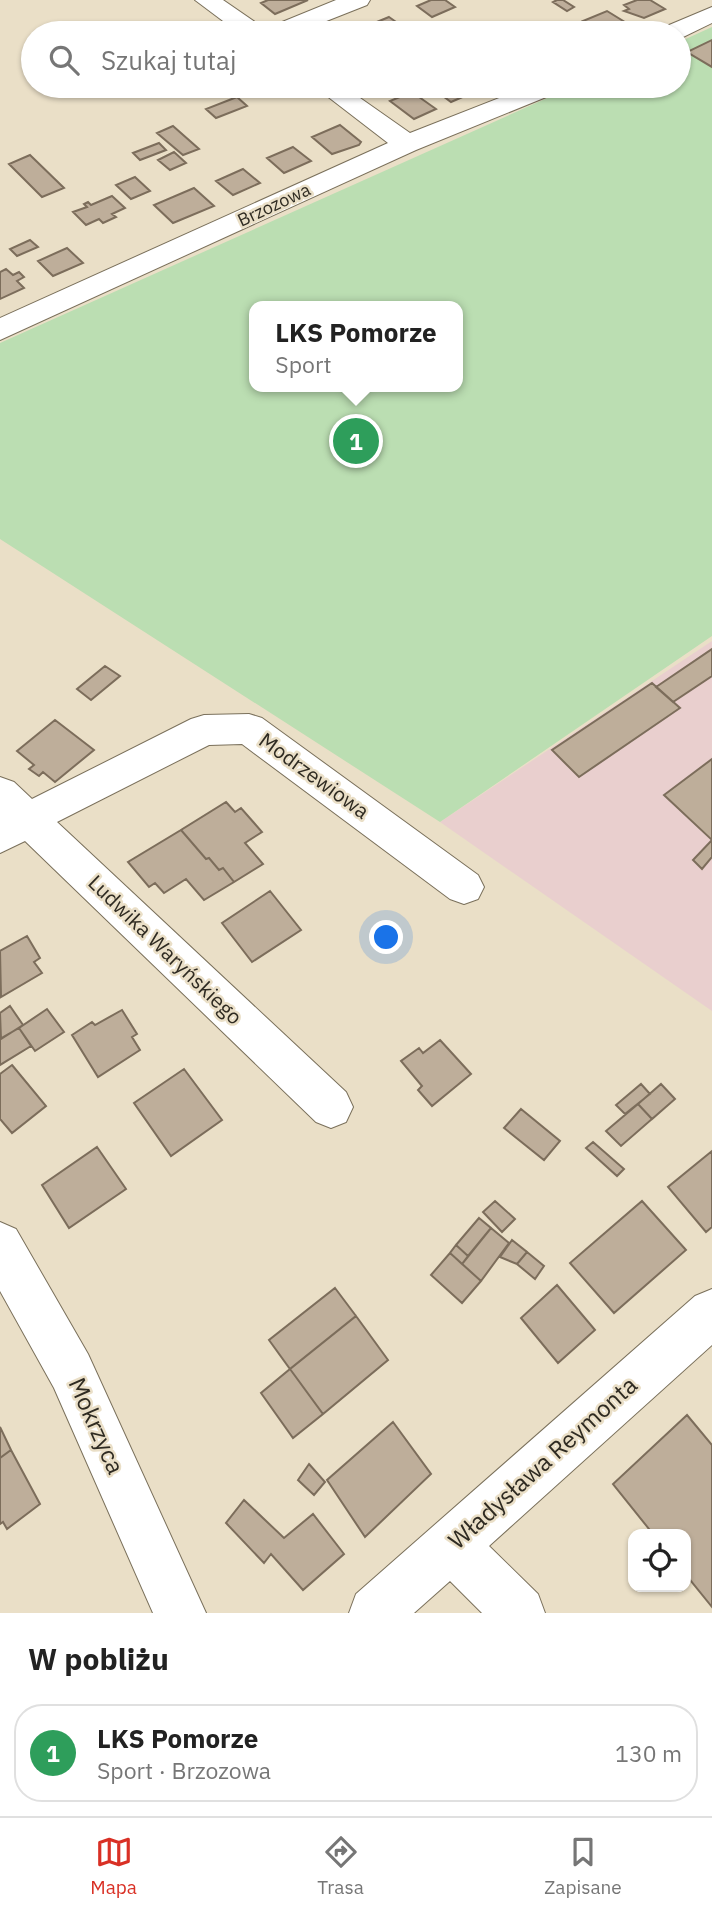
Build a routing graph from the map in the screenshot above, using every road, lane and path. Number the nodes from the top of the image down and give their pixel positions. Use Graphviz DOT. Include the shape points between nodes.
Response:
graph roads {
  1 [pos="207,0"];
  2 [pos="358,0"];
  3 [pos="712,14"];
  4 [pos="238,21"];
  5 [pos="305,21"];
  6 [pos="691,24"];
  7 [pos="344,98"];
  8 [pos="522,98"];
  9 [pos="407,144"];
  10 [pos="0,330"];
  11 [pos="10,815"];
  12 [pos="464,887"];
  13 [pos="331,1107"];
  14 [pos="0,1245"];
  15 [pos="712,1313"];
  16 [pos="451,1545"];
  17 [pos="180,1613"];
  18 [pos="375,1613"];
  19 [pos="519,1613"];
  1 -- 4 [label="street"];
  2 -- 5 [label="street"];
  3 -- 6 [label="street"];
  7 -- 9 [label="street"];
  8 -- 9 [label="street, Brzozowa"];
  9 -- 10 [label="street, Brzozowa"];
  11 -- 12 [label="street, Modrzewiowa" via="129,770 204,730 249,729"];
  11 -- 13 [label="street, Ludwika Waryńskiego" via="117,906"];
  14 -- 17 [label="street, Mokrzyca" via="71,1371"];
  15 -- 16 [label="street, Władysława Reymonta"];
  16 -- 18 [label="street, Władysława Reymonta"];
  16 -- 19 [label="street"];
}
